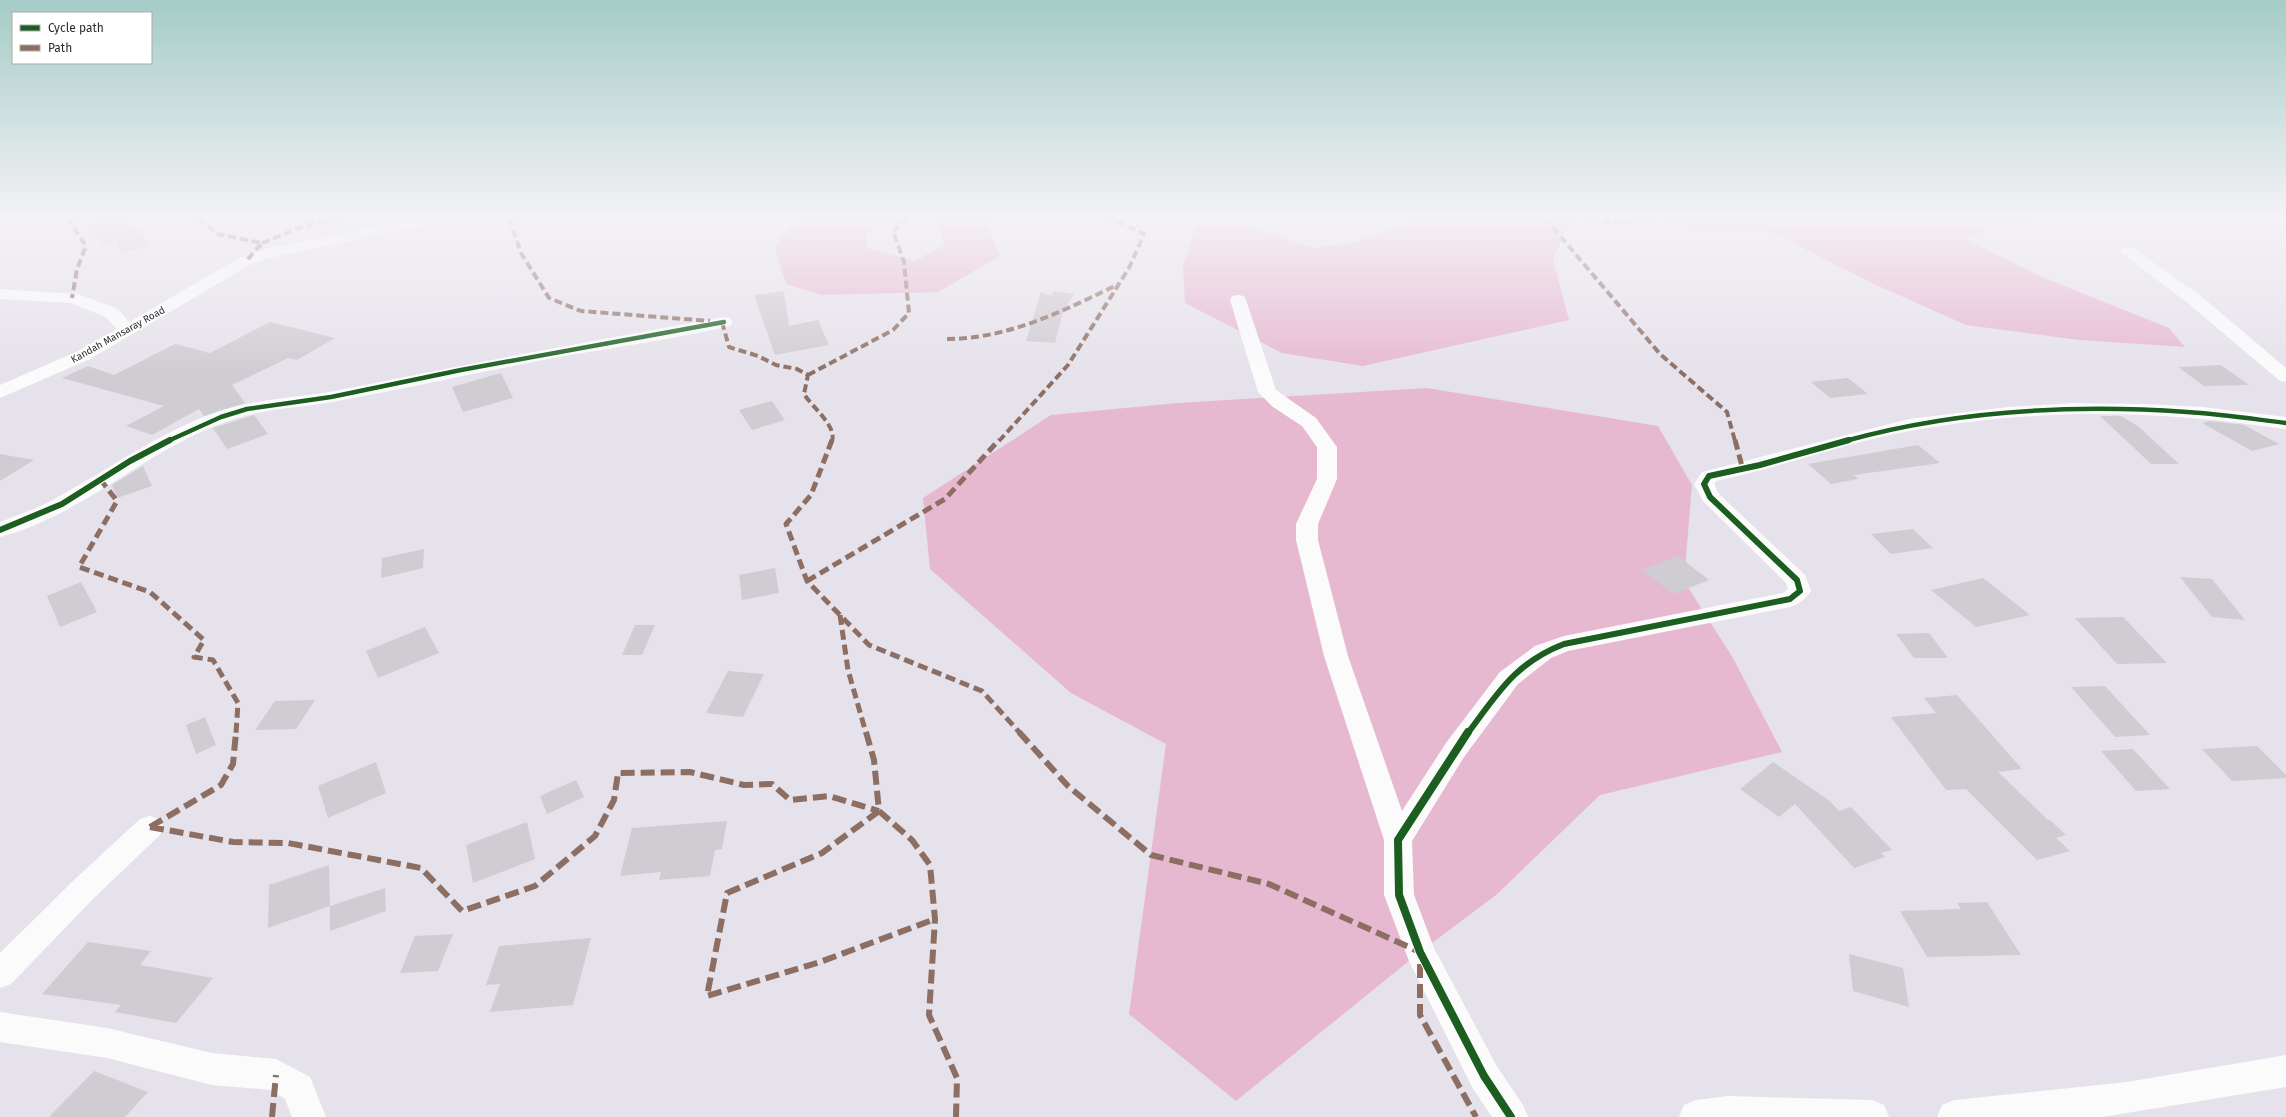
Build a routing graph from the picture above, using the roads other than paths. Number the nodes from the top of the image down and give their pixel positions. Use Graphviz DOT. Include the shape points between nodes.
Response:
graph roads {
  1 [pos="230,270"];
  2 [pos="2155,270"];
  3 [pos="0,294"];
  4 [pos="1238,300"];
  5 [pos="724,322"];
  6 [pos="128,331"];
  7 [pos="2286,377"];
  8 [pos="0,392"];
  9 [pos="2286,423"];
  10 [pos="0,530"];
  11 [pos="150,828"];
  12 [pos="1398,840"];
  13 [pos="0,974"];
  14 [pos="0,1027"];
  15 [pos="2286,1071"];
  16 [pos="309,1117"];
  17 [pos="1511,1117"];
  18 [pos="1696,1117"];
  19 [pos="1872,1117"];
  20 [pos="1954,1117"];
  1 -- 6 [label="street, Kandah Mansaray Road"];
  2 -- 7 [label="street" via="2195,300"];
  3 -- 6 [label="street" via="72,298 112,313"];
  4 -- 12 [label="street" via="1267,392 1309,422 1327,447 1327,480 1307,524 1307,540 1336,656"];
  5 -- 10 [label="street" via="461,370 338,396 247,409 178,435 130,461 62,504"];
  6 -- 8 [label="street, Kandah Mansaray Road" via="84,355"];
  9 -- 12 [label="street" via="2176,411 2086,409 1967,416 1908,426 1743,470 1710,476 1704,484 1710,496 1797,580 1800,591 1790,599 1564,644 1543,652 1509,678 1454,750"];
  11 -- 13 [label="street" via="84,889"];
  12 -- 17 [label="street" via="1399,895 1420,952 1484,1076"];
  14 -- 16 [label="street" via="107,1043 212,1069 276,1076 298,1088"];
  15 -- 20 [label="street" via="2127,1098"];
  18 -- 19 [label="street" via="1728,1113"];
}
